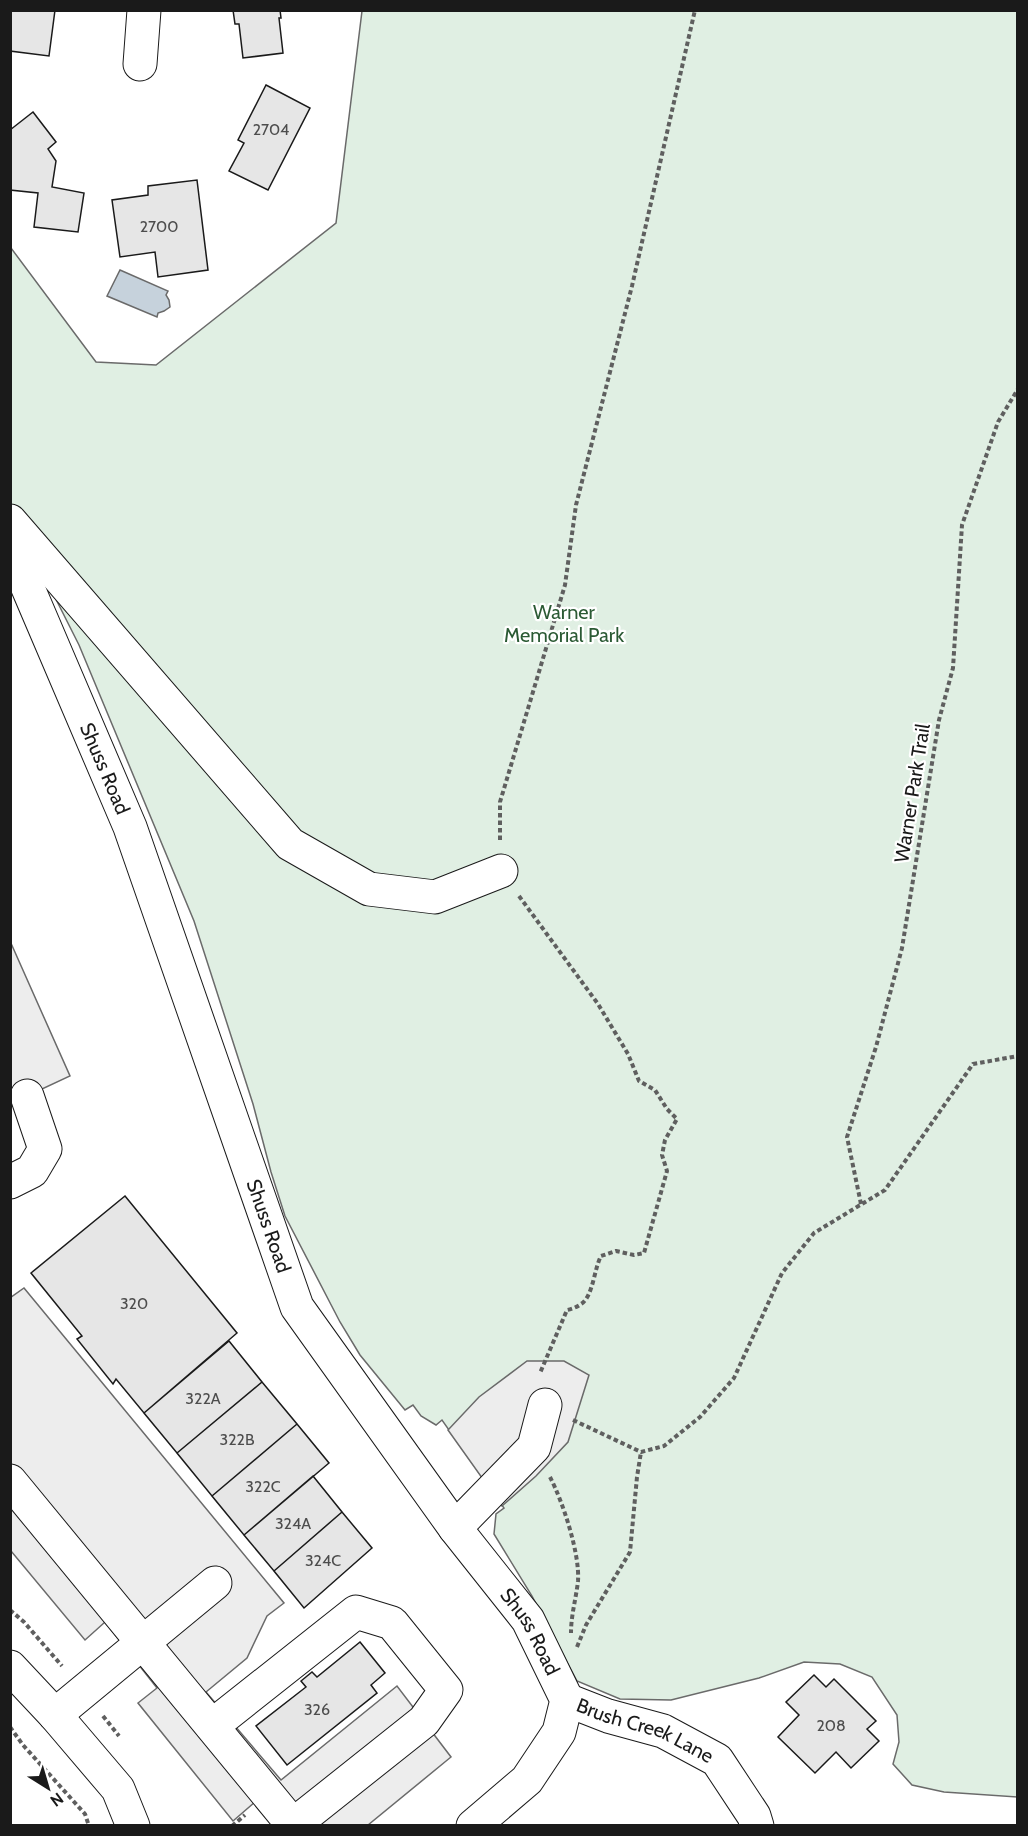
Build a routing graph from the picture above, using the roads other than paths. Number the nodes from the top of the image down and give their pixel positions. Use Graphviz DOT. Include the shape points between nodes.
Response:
graph roads {
  1 [pos="144,10"];
  2 [pos="140,64"];
  3 [pos="10,521"];
  4 [pos="10,546"];
  5 [pos="501,872"];
  6 [pos="27,1096"];
  7 [pos="10,1182"];
  8 [pos="545,1405"];
  9 [pos="10,1481"];
  10 [pos="455,1528"];
  11 [pos="215,1583"];
  12 [pos="143,1643"];
  13 [pos="10,1667"];
  14 [pos="566,1681"];
  15 [pos="55,1715"];
  16 [pos="212,1726"];
  17 [pos="292,1825"];
  18 [pos="133,1826"];
  19 [pos="473,1826"];
  20 [pos="757,1826"];
  1 -- 2 [label="street"];
  3 -- 5 [label="street" via="290,844 369,890 435,897"];
  4 -- 10 [label="street, Shuss Road" via="130,827 297,1307"];
  6 -- 7 [label="street" via="45,1149 32,1171"];
  8 -- 10 [label="street" via="534,1447"];
  9 -- 12 [label="street"];
  10 -- 14 [label="street, Shuss Road" via="528,1620"];
  11 -- 12 [label="street"];
  12 -- 15 [label="street"];
  12 -- 16 [label="street"];
  13 -- 15 [label="street"];
  14 -- 19 [label="street" via="559,1732 527,1780"];
  14 -- 20 [label="street, Brush Creek Lane" via="608,1716 663,1731 717,1760"];
  15 -- 18 [label="street" via="118,1789"];
  16 -- 17 [label="street"];
  16 -- 17 [label="street" via="356,1612 392,1623 399,1631 446,1690 424,1720"];
}
